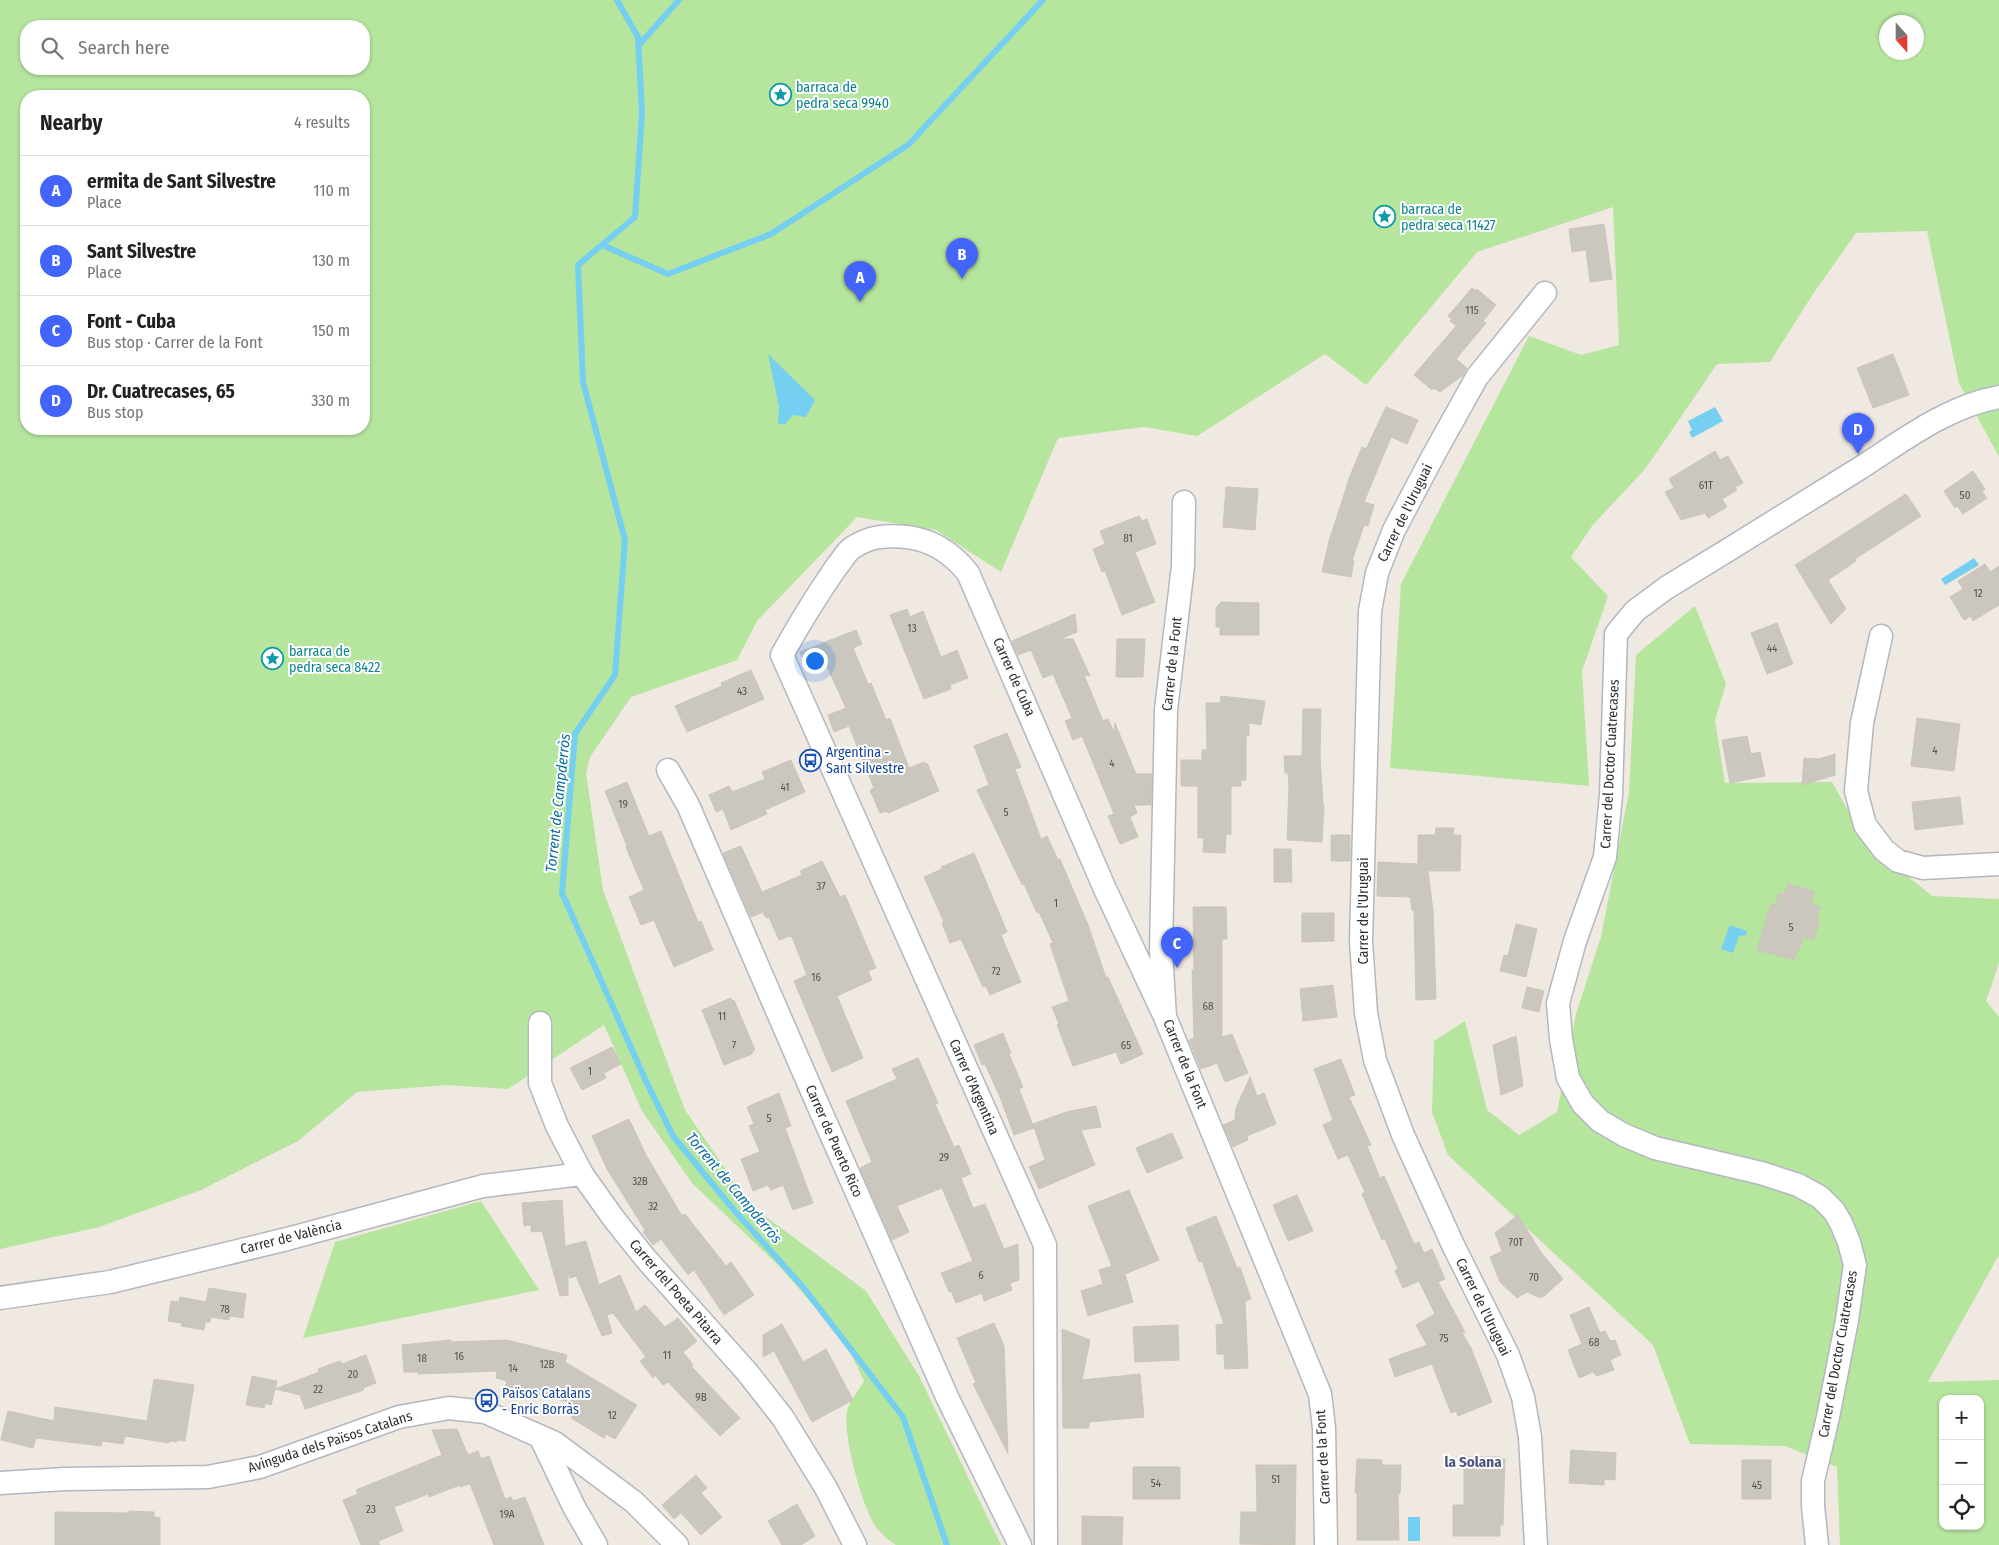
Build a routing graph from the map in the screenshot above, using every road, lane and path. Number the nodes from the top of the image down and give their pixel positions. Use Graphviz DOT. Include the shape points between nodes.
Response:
graph roads {
  1 [pos="1545,293"];
  2 [pos="1999,397"];
  3 [pos="1184,502"];
  4 [pos="1881,636"];
  5 [pos="782,655"];
  6 [pos="668,770"];
  7 [pos="1999,864"];
  8 [pos="1165,1017"];
  9 [pos="540,1023"];
  10 [pos="582,1174"];
  11 [pos="0,1298"];
  12 [pos="540,1436"];
  13 [pos="0,1483"];
  14 [pos="1004,1511"];
  15 [pos="1046,1534"];
  16 [pos="596,1545"];
  17 [pos="677,1545"];
  18 [pos="856,1545"];
  19 [pos="1020,1545"];
  20 [pos="1326,1545"];
  21 [pos="1536,1545"];
  22 [pos="1817,1545"];
  1 -- 21 [label="street, Carrer de l'Uruguai" via="1477,378 1394,530 1377,573 1370,611 1361,941 1366,1013 1375,1060 1402,1135 1452,1245 1508,1355 1523,1397 1530,1437"];
  2 -- 22 [label="street, Carrer del Doctor Cuatrecases" via="1952,413 1856,470 1666,588 1635,611 1616,634 1611,795 1605,857 1575,941 1558,1003 1568,1078 1583,1104 1600,1121 1624,1135 1655,1148 1798,1185 1820,1196 1841,1222 1855,1265 1847,1320 1813,1481 1812,1506"];
  3 -- 8 [label="street, Carrer de la Font" via="1183,566 1166,710 1161,951"];
  4 -- 7 [label="street" via="1862,722 1856,791 1865,825 1884,850 1898,861 1923,868"];
  5 -- 8 [label="street, Carrer de Cuba" via="806,612 850,549 885,535 914,538 944,549 958,560 968,573 1105,889"];
  5 -- 15 [label="street, Carrer d'Argentina" via="1045,1245"];
  6 -- 14 [label="street, Carrer de Puerto Rico" via="688,805 948,1399"];
  8 -- 20 [label="street, Carrer de la Font" via="1320,1394 1324,1428"];
  9 -- 10 [label="street, Carrer del Poeta Pitarra" via="540,1083 557,1126"];
  10 -- 11 [label="street, Carrer de València" via="483,1186 110,1282"];
  10 -- 18 [label="street, Carrer del Poeta Pitarra" via="646,1259 747,1372 783,1418"];
  12 -- 13 [label="street, Avinguda dels Països Catalans" via="484,1412 449,1408 399,1417 260,1466 208,1476"];
  12 -- 16 [label="street"];
  12 -- 17 [label="street, Avinguda dels Països Catalans" via="555,1443 634,1502"];
  14 -- 15 [label="street"];
  14 -- 19 [label="street, Carrer de Puerto Rico"];
}
